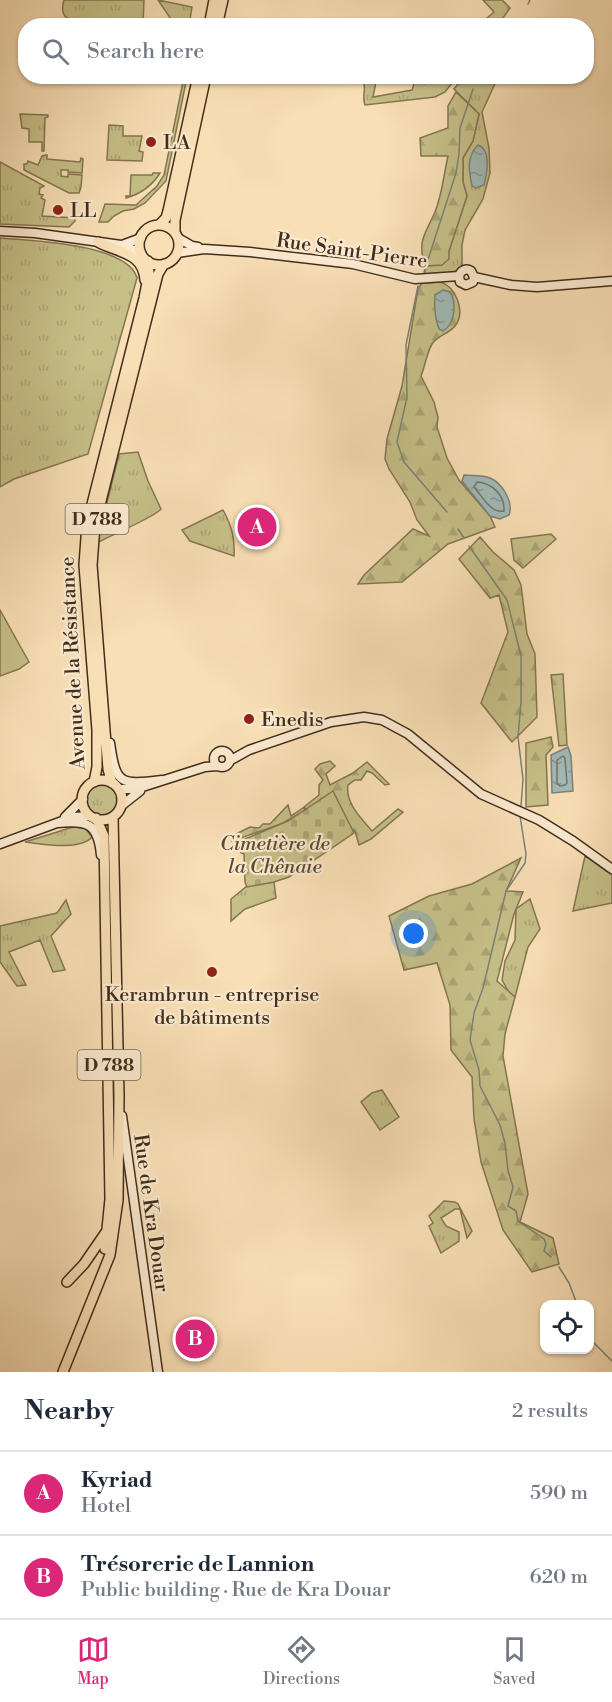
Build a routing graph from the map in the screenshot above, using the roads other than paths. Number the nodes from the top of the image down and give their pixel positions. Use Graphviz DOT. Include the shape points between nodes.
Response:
graph roads {
  1 [pos="214,0"];
  2 [pos="223,0"];
  3 [pos="211,18"];
  4 [pos="219,18"];
  5 [pos="196,84"];
  6 [pos="204,84"];
  7 [pos="159,225"];
  8 [pos="0,231"];
  9 [pos="177,236"];
  10 [pos="141,238"];
  11 [pos="98,242"];
  12 [pos="121,245"];
  13 [pos="204,249"];
  14 [pos="141,253"];
  15 [pos="177,253"];
  16 [pos="148,261"];
  17 [pos="164,264"];
  18 [pos="612,281"];
  19 [pos="144,298"];
  20 [pos="103,698"];
  21 [pos="249,750"];
  22 [pos="226,752"];
  23 [pos="215,756"];
  24 [pos="231,760"];
  25 [pos="217,766"];
  26 [pos="176,776"];
  27 [pos="162,780"];
  28 [pos="94,782"];
  29 [pos="115,786"];
  30 [pos="83,800"];
  31 [pos="121,806"];
  32 [pos="93,817"];
  33 [pos="113,817"];
  34 [pos="58,823"];
  35 [pos="0,844"];
  36 [pos="612,869"];
  37 [pos="104,899"];
  38 [pos="119,1095"];
  39 [pos="108,1231"];
  40 [pos="67,1282"];
  41 [pos="97,1290"];
  42 [pos="63,1372"];
  43 [pos="158,1372"];
  1 -- 3 [label="main road"];
  2 -- 4 [label="main road"];
  5 -- 7 [label="main road" via="168,211"];
  6 -- 9 [label="main road" via="175,220"];
  7 -- 9 [label="main road" via="170,228"];
  7 -- 10 [label="main road" via="148,228"];
  8 -- 11 [label="main road"];
  9 -- 13 [label="main road, Rue Saint-Pierre"];
  9 -- 15 [label="main road"];
  10 -- 12 [label="main road"];
  10 -- 14 [label="main road"];
  11 -- 12 [label="main road"];
  11 -- 19 [label="main road" via="130,254 139,262 144,272"];
  12 -- 14 [label="main road"];
  13 -- 15 [label="main road, Rue Saint-Pierre"];
  13 -- 18 [label="main road, Rue Saint-Pierre" via="339,262 416,279 459,276 466,285 474,277 537,287"];
  14 -- 16 [label="main road"];
  15 -- 17 [label="main road"];
  16 -- 17 [label="main road"];
  16 -- 19 [label="main road, Avenue de la Résistance / D 788" via="150,273"];
  17 -- 20 [label="main road, Avenue de la Résistance / D 788" via="158,274 95,525 92,565"];
  19 -- 28 [label="main road, Avenue de la Résistance / D 788" via="87,524 84,566 97,730"];
  20 -- 27 [label="main road" via="117,774 122,780 136,783"];
  20 -- 29 [label="main road, Avenue de la Résistance / D 788" via="108,769"];
  21 -- 22 [label="main road"];
  21 -- 24 [label="main road"];
  21 -- 36 [label="main road" via="345,719 382,720 408,734 480,794 564,834"];
  22 -- 23 [label="main road"];
  22 -- 24 [label="main road"];
  23 -- 25 [label="main road"];
  23 -- 26 [label="main road"];
  24 -- 25 [label="main road" via="224,767"];
  25 -- 26 [label="main road"];
  26 -- 27 [label="main road"];
  27 -- 29 [label="main road" via="136,789"];
  27 -- 31 [label="main road" via="137,792"];
  28 -- 29 [label="main road" via="103,780"];
  28 -- 30 [label="main road"];
  29 -- 31 [label="main road" via="122,797"];
  30 -- 32 [label="main road"];
  30 -- 34 [label="main road"];
  31 -- 33 [label="main road"];
  32 -- 33 [label="main road"];
  32 -- 34 [label="main road" via="78,815"];
  32 -- 37 [label="main road, D 788" via="104,836"];
  33 -- 38 [label="main road, D 788"];
  34 -- 35 [label="main road"];
  34 -- 37 [label="main road" via="78,821 95,831"];
  37 -- 39 [label="main road, D 788"];
  38 -- 41 [label="main road, D 788" via="118,1200 110,1255"];
  38 -- 43 [label="main road, Rue de Kra Douar"];
  39 -- 40 [label="main road"];
  39 -- 41 [label="main road, D 788"];
  41 -- 42 [label="main road, D 788"];
}
